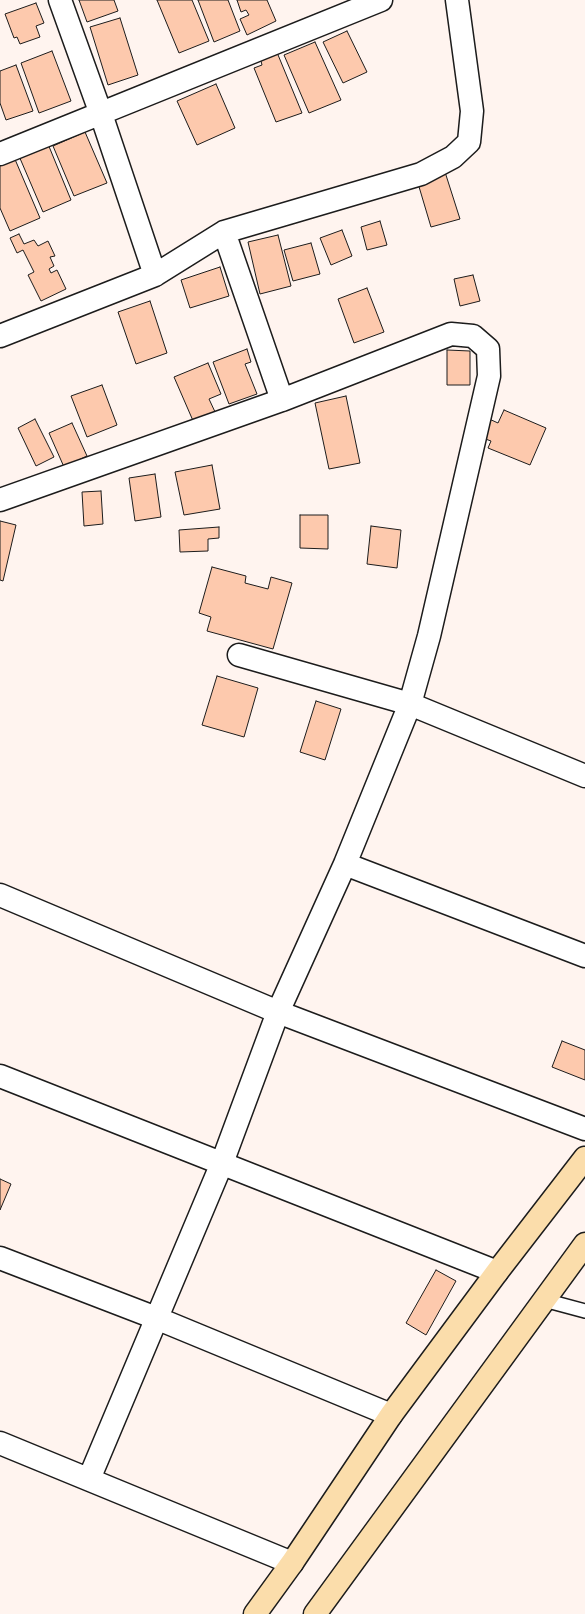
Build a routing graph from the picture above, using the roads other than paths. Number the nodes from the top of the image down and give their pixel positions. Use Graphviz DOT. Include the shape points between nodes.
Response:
graph roads {
  1 [pos="60,0"];
  2 [pos="381,0"];
  3 [pos="457,0"];
  4 [pos="101,114"];
  5 [pos="0,154"];
  6 [pos="224,232"];
  7 [pos="156,274"];
  8 [pos="0,336"];
  9 [pos="282,400"];
  10 [pos="0,500"];
  11 [pos="239,655"];
  12 [pos="410,704"];
  13 [pos="585,776"];
  14 [pos="345,864"];
  15 [pos="0,895"];
  16 [pos="585,956"];
  17 [pos="278,1012"];
  18 [pos="0,1076"];
  19 [pos="585,1129"];
  20 [pos="585,1158"];
  21 [pos="222,1164"];
  22 [pos="585,1244"];
  23 [pos="0,1258"];
  24 [pos="496,1272"];
  25 [pos="544,1300"];
  26 [pos="585,1311"];
  27 [pos="156,1318"];
  28 [pos="391,1415"];
  29 [pos="0,1443"];
  30 [pos="88,1479"];
  31 [pos="292,1563"];
  32 [pos="255,1614"];
  33 [pos="315,1614"];
  1 -- 4 [label="street"];
  2 -- 4 [label="street"];
  3 -- 6 [label="street" via="472,111 469,142 454,157 421,174"];
  4 -- 5 [label="street"];
  4 -- 7 [label="street"];
  6 -- 7 [label="street"];
  6 -- 9 [label="street"];
  7 -- 8 [label="street"];
  9 -- 10 [label="street"];
  9 -- 12 [label="street" via="451,334 473,336 488,349 490,376 429,636"];
  11 -- 12 [label="street"];
  12 -- 13 [label="street"];
  12 -- 14 [label="street"];
  14 -- 16 [label="street"];
  14 -- 17 [label="street"];
  15 -- 17 [label="street"];
  17 -- 19 [label="street"];
  17 -- 21 [label="street"];
  18 -- 21 [label="street"];
  20 -- 24 [label="highway"];
  21 -- 24 [label="street"];
  21 -- 27 [label="street"];
  22 -- 25 [label="highway"];
  23 -- 27 [label="street"];
  24 -- 28 [label="highway"];
  25 -- 26 [label="lane"];
  25 -- 33 [label="highway"];
  27 -- 28 [label="street"];
  27 -- 30 [label="street"];
  28 -- 31 [label="highway"];
  29 -- 30 [label="street"];
  30 -- 31 [label="street"];
  31 -- 32 [label="highway"];
}
